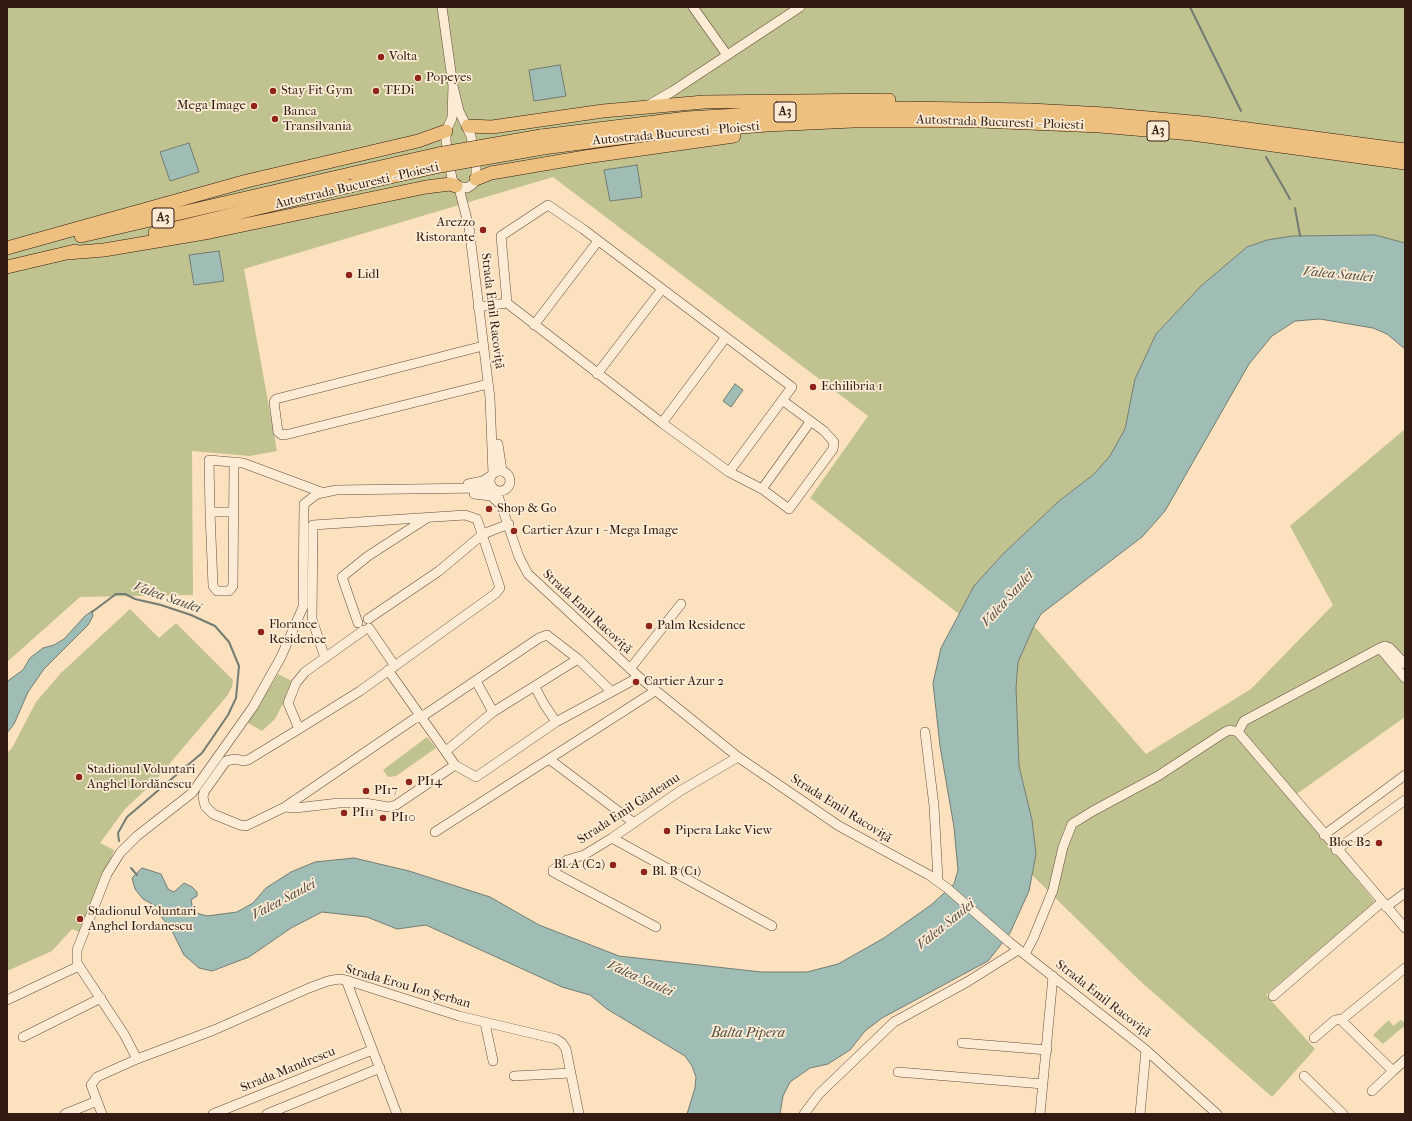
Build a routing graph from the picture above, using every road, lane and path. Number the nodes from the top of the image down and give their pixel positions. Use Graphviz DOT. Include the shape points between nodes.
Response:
graph roads {
  1 [pos="442,7"];
  2 [pos="693,7"];
  3 [pos="800,7"];
  4 [pos="727,55"];
  5 [pos="453,86"];
  6 [pos="645,106"];
  7 [pos="1030,110"];
  8 [pos="910,120"];
  9 [pos="467,125"];
  10 [pos="448,128"];
  11 [pos="542,142"];
  12 [pos="1405,150"];
  13 [pos="1405,163"];
  14 [pos="473,183"];
  15 [pos="458,187"];
  16 [pos="469,227"];
  17 [pos="598,241"];
  18 [pos="7,248"];
  19 [pos="7,253"];
  20 [pos="66,253"];
  21 [pos="7,267"];
  22 [pos="662,289"];
  23 [pos="505,304"];
  24 [pos="478,307"];
  25 [pos="534,325"];
  26 [pos="726,337"];
  27 [pos="483,346"];
  28 [pos="597,374"];
  29 [pos="488,384"];
  30 [pos="782,400"];
  31 [pos="810,422"];
  32 [pos="662,423"];
  33 [pos="234,462"];
  34 [pos="729,472"];
  35 [pos="496,473"];
  36 [pos="420,488"];
  37 [pos="497,489"];
  38 [pos="762,489"];
  39 [pos="322,492"];
  40 [pos="503,508"];
  41 [pos="210,512"];
  42 [pos="234,512"];
  43 [pos="428,517"];
  44 [pos="508,524"];
  45 [pos="483,534"];
  46 [pos="681,604"];
  47 [pos="365,625"];
  48 [pos="1380,648"];
  49 [pos="325,658"];
  50 [pos="578,659"];
  51 [pos="1405,664"];
  52 [pos="392,668"];
  53 [pos="630,669"];
  54 [pos="639,677"];
  55 [pos="1405,678"];
  56 [pos="476,681"];
  57 [pos="535,687"];
  58 [pos="611,691"];
  59 [pos="654,691"];
  60 [pos="492,712"];
  61 [pos="421,716"];
  62 [pos="556,722"];
  63 [pos="300,729"];
  64 [pos="925,732"];
  65 [pos="1238,732"];
  66 [pos="446,751"];
  67 [pos="738,756"];
  68 [pos="549,759"];
  69 [pos="455,765"];
  70 [pos="1405,775"];
  71 [pos="1405,800"];
  72 [pos="284,807"];
  73 [pos="634,823"];
  74 [pos="435,832"];
  75 [pos="1324,835"];
  76 [pos="612,838"];
  77 [pos="1336,850"];
  78 [pos="938,880"];
  79 [pos="1405,893"];
  80 [pos="1384,904"];
  81 [pos="772,926"];
  82 [pos="656,927"];
  83 [pos="1405,928"];
  84 [pos="1021,952"];
  85 [pos="79,966"];
  86 [pos="1403,974"];
  87 [pos="1053,976"];
  88 [pos="346,980"];
  89 [pos="1273,996"];
  90 [pos="101,998"];
  91 [pos="7,1000"];
  92 [pos="1344,1019"];
  93 [pos="485,1022"];
  94 [pos="23,1037"];
  95 [pos="1314,1038"];
  96 [pos="962,1043"];
  97 [pos="372,1050"];
  98 [pos="1046,1050"];
  99 [pos="1146,1050"];
  100 [pos="137,1059"];
  101 [pos="1405,1060"];
  102 [pos="493,1061"];
  103 [pos="380,1068"];
  104 [pos="1393,1070"];
  105 [pos="898,1072"];
  106 [pos="571,1073"];
  107 [pos="514,1076"];
  108 [pos="1304,1076"];
  109 [pos="1043,1084"];
  110 [pos="1372,1091"];
  111 [pos="97,1101"];
  112 [pos="65,1114"];
  113 [pos="102,1114"];
  114 [pos="213,1114"];
  115 [pos="267,1114"];
  116 [pos="397,1114"];
  117 [pos="579,1114"];
  118 [pos="804,1114"];
  119 [pos="1040,1114"];
  120 [pos="1140,1114"];
  121 [pos="1217,1114"];
  122 [pos="1343,1114"];
  1 -- 5 [label="street"];
  2 -- 4 [label="street"];
  3 -- 4 [label="street"];
  4 -- 6 [label="street" via="673,91"];
  5 -- 9 [label="street, Strada Emil Racoviță" via="459,111"];
  5 -- 10 [label="street, Strada Emil Racoviță" via="452,118"];
  6 -- 7 [label="highway" via="786,100 916,100 970,101"];
  6 -- 9 [label="highway" via="492,127"];
  7 -- 11 [label="highway, Autostrada Bucuresti - Ploiesti / A3" via="904,108 778,112 649,122"];
  7 -- 12 [label="highway, Autostrada Bucuresti - Ploiesti / A3" via="1203,123"];
  8 -- 11 [label="highway, Autostrada Bucuresti - Ploiesti / A3" via="812,123"];
  8 -- 13 [label="highway, Autostrada Bucuresti - Ploiesti / A3" via="1017,122 1145,130 1248,141"];
  8 -- 14 [label="highway" via="672,143 491,173"];
  9 -- 10 [label="street" via="459,122"];
  9 -- 14 [label="street, Strada Emil Racoviță" via="472,136 476,167"];
  10 -- 15 [label="street, Strada Emil Racoviță" via="446,141 451,174"];
  10 -- 18 [label="highway" via="418,141 247,181"];
  11 -- 19 [label="highway, Autostrada Bucuresti - Ploiesti / A3, bridge" via="453,151"];
  11 -- 20 [label="highway, Autostrada Bucuresti - Ploiesti / A3, bridge"];
  14 -- 15 [label="street" via="467,188"];
  14 -- 16 [label="street, Strada Emil Racoviță"];
  15 -- 16 [label="street, Strada Emil Racoviță"];
  15 -- 20 [label="highway" via="450,184 426,187 210,232 104,250"];
  16 -- 24 [label="street, Strada Emil Racoviță"];
  17 -- 22 [label="street, Strada Emil Racoviță"];
  17 -- 23 [label="street, Strada Emil Racoviță" via="548,205 501,236"];
  17 -- 25 [label="street"];
  20 -- 21 [label="highway, Autostrada Bucuresti - Ploiesti / A3"];
  22 -- 26 [label="street, Strada Emil Racoviță"];
  22 -- 28 [label="street"];
  23 -- 24 [label="street"];
  23 -- 25 [label="street, Strada Emil Racoviță"];
  24 -- 27 [label="street, Strada Emil Racoviță"];
  25 -- 28 [label="street, Strada Emil Racoviță"];
  26 -- 30 [label="street, Strada Emil Racoviță" via="792,387"];
  26 -- 32 [label="street"];
  27 -- 29 [label="street, Strada Emil Racoviță"];
  27 -- 29 [label="street" via="276,399 274,402 278,432 282,435 289,434"];
  28 -- 32 [label="street, Strada Emil Racoviță"];
  29 -- 35 [label="street, Strada Emil Racoviță" via="494,410"];
  30 -- 31 [label="street, Strada Emil Racoviță"];
  30 -- 34 [label="street, Strada Emil Racoviță"];
  31 -- 38 [label="street"];
  31 -- 38 [label="street, Strada Emil Racoviță" via="824,431 834,442 833,449 789,509"];
  32 -- 34 [label="street, Strada Emil Racoviță"];
  33 -- 39 [label="street"];
  33 -- 41 [label="street" via="209,460"];
  33 -- 42 [label="street"];
  34 -- 38 [label="street, Strada Emil Racoviță"];
  35 -- 36 [label="street" via="474,484 429,485"];
  35 -- 37 [label="street, Strada Emil Racoviță" via="490,481"];
  35 -- 37 [label="street, Strada Emil Racoviță" via="507,474 509,480 508,486"];
  36 -- 37 [label="street"];
  36 -- 39 [label="street"];
  36 -- 40 [label="street" via="424,492 485,494 495,498"];
  37 -- 40 [label="street, Strada Emil Racoviță"];
  39 -- 85 [label="street" via="308,499 302,510 303,607 281,657 253,707 192,793 133,839 113,862 78,944 76,956"];
  40 -- 44 [label="street, Strada Emil Racoviță"];
  41 -- 42 [label="street"];
  41 -- 42 [label="street" via="213,586 217,591 228,591 233,586"];
  43 -- 45 [label="street" via="472,516 477,519"];
  43 -- 47 [label="street" via="368,556 342,577"];
  43 -- 49 [label="street" via="313,525 312,618"];
  44 -- 45 [label="street"];
  44 -- 53 [label="street, Strada Emil Racoviță" via="519,557 528,574"];
  45 -- 47 [label="street" via="458,557"];
  45 -- 52 [label="street" via="500,588"];
  46 -- 53 [label="street"];
  47 -- 49 [label="street"];
  47 -- 52 [label="street"];
  48 -- 51 [label="street" via="1390,648"];
  48 -- 55 [label="street"];
  48 -- 65 [label="street" via="1244,721"];
  49 -- 63 [label="street" via="305,672 289,698 290,710"];
  50 -- 56 [label="street" via="547,635"];
  50 -- 57 [label="street"];
  50 -- 58 [label="street"];
  52 -- 61 [label="street"];
  52 -- 63 [label="street"];
  53 -- 54 [label="street, Strada Emil Racoviță"];
  54 -- 58 [label="street"];
  54 -- 59 [label="street, Strada Emil Racoviță"];
  56 -- 60 [label="street"];
  56 -- 61 [label="street"];
  57 -- 60 [label="street"];
  57 -- 62 [label="street"];
  58 -- 62 [label="street"];
  59 -- 67 [label="street, Strada Emil Racoviță"];
  59 -- 68 [label="street"];
  60 -- 66 [label="street"];
  61 -- 66 [label="street"];
  61 -- 72 [label="street"];
  62 -- 69 [label="street" via="476,777"];
  63 -- 72 [label="street" via="248,760 226,760 203,797 205,806 213,814 246,826"];
  64 -- 78 [label="street" via="934,806"];
  65 -- 75 [label="street"];
  65 -- 84 [label="street" via="1225,732 1164,772 1072,824 1067,833 1053,890 1033,939"];
  66 -- 69 [label="street"];
  67 -- 73 [label="street, Strada Emil Gârleanu"];
  67 -- 78 [label="street, Strada Emil Racoviță" via="839,826"];
  68 -- 73 [label="street"];
  68 -- 74 [label="street"];
  69 -- 72 [label="street" via="396,805 388,807 365,803"];
  70 -- 75 [label="street"];
  71 -- 77 [label="street"];
  73 -- 76 [label="street, Strada Emil Gârleanu"];
  75 -- 77 [label="street"];
  76 -- 81 [label="street"];
  76 -- 82 [label="street, Strada Emil Gârleanu" via="584,855 567,860 552,871"];
  77 -- 80 [label="street"];
  78 -- 84 [label="street, Strada Emil Racoviță"];
  79 -- 80 [label="street"];
  80 -- 83 [label="street"];
  80 -- 89 [label="street"];
  84 -- 87 [label="street, Strada Emil Racoviță"];
  84 -- 118 [label="street" via="894,1022 819,1094"];
  85 -- 90 [label="street"];
  85 -- 91 [label="street"];
  86 -- 92 [label="street"];
  87 -- 98 [label="street"];
  87 -- 99 [label="street, Strada Emil Racoviță"];
  88 -- 93 [label="street, Strada Erou Ion Șerban"];
  88 -- 97 [label="street"];
  88 -- 100 [label="street, Strada Erou Ion Șerban" via="333,980 310,988 214,1030"];
  90 -- 94 [label="street"];
  90 -- 100 [label="street"];
  92 -- 95 [label="street" via="1335,1020"];
  92 -- 104 [label="street" via="1344,1024"];
  93 -- 102 [label="street"];
  93 -- 106 [label="street, Strada Erou Ion Șerban" via="562,1043 566,1049"];
  96 -- 98 [label="street"];
  97 -- 103 [label="street"];
  97 -- 114 [label="street, Strada Mandrescu"];
  98 -- 109 [label="street"];
  99 -- 120 [label="street"];
  99 -- 121 [label="street, Strada Emil Racoviță"];
  100 -- 111 [label="street, Strada Erou Ion Șerban" via="94,1080 91,1085"];
  101 -- 104 [label="street"];
  103 -- 115 [label="street"];
  103 -- 116 [label="street"];
  104 -- 110 [label="street"];
  105 -- 109 [label="street"];
  106 -- 107 [label="street"];
  106 -- 117 [label="street, Strada Erou Ion Șerban"];
  108 -- 122 [label="street"];
  109 -- 119 [label="street"];
  111 -- 112 [label="street"];
  111 -- 113 [label="street"];
}
